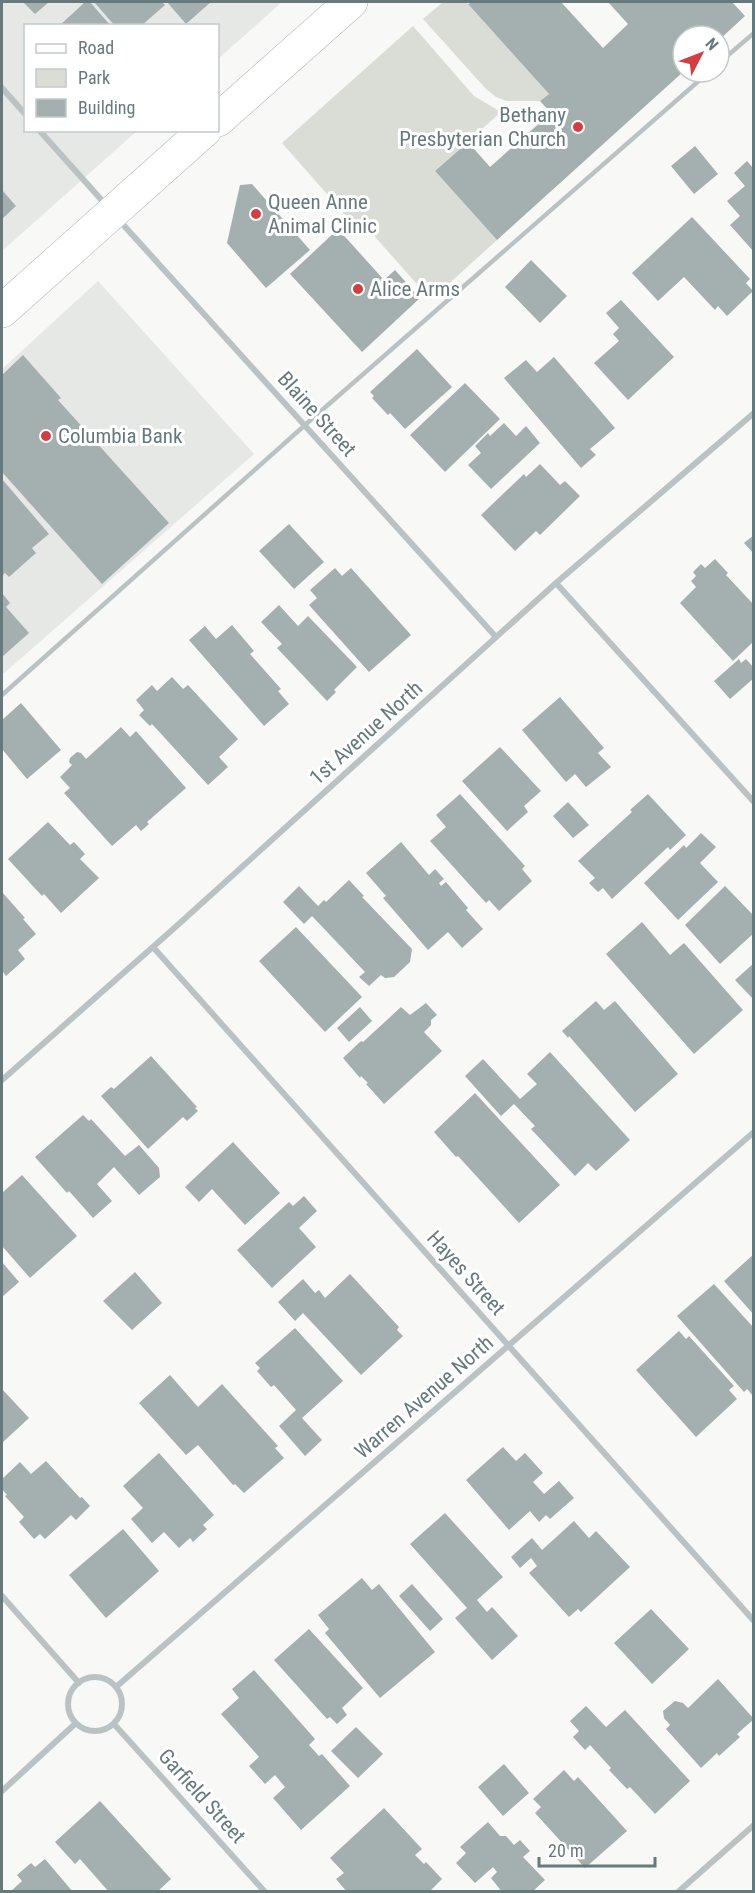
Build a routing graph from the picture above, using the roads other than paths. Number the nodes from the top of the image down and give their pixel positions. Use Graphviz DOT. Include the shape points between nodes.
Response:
graph roads {
  1 [pos="351,2"];
  2 [pos="753,33"];
  3 [pos="731,52"];
  4 [pos="695,84"];
  5 [pos="2,88"];
  6 [pos="24,113"];
  7 [pos="219,119"];
  8 [pos="41,132"];
  9 [pos="203,132"];
  10 [pos="112,212"];
  11 [pos="2,312"];
  12 [pos="753,413"];
  13 [pos="305,425"];
  14 [pos="556,583"];
  15 [pos="496,637"];
  16 [pos="2,695"];
  17 [pos="753,802"];
  18 [pos="153,947"];
  19 [pos="2,1080"];
  20 [pos="753,1132"];
  21 [pos="508,1345"];
  22 [pos="2,1596"];
  23 [pos="753,1621"];
  24 [pos="79,1683"];
  25 [pos="116,1688"];
  26 [pos="76,1723"];
  27 [pos="114,1724"];
  28 [pos="2,1791"];
  29 [pos="753,1825"];
  30 [pos="265,1892"];
  31 [pos="678,1892"];
  1 -- 7 [label="main road"];
  2 -- 3 [label="lane"];
  4 -- 13 [label="lane"];
  5 -- 6 [label="street"];
  8 -- 10 [label="street, Blaine Street"];
  9 -- 10 [label="main road"];
  10 -- 11 [label="main road"];
  10 -- 13 [label="street, Blaine Street"];
  12 -- 14 [label="street, 1st Avenue North"];
  13 -- 15 [label="street, Blaine Street"];
  13 -- 16 [label="lane"];
  14 -- 15 [label="street, 1st Avenue North"];
  14 -- 17 [label="street"];
  15 -- 18 [label="street, 1st Avenue North"];
  18 -- 19 [label="street, 1st Avenue North"];
  18 -- 21 [label="street, Hayes Street"];
  20 -- 21 [label="street, Warren Avenue North"];
  21 -- 23 [label="street, Hayes Street"];
  21 -- 25 [label="street, Warren Avenue North"];
  22 -- 24 [label="street"];
  24 -- 25 [label="street" via="92,1677 102,1678"];
  24 -- 26 [label="street" via="69,1700 71,1717"];
  25 -- 27 [label="street" via="122,1704"];
  26 -- 27 [label="street" via="93,1731"];
  26 -- 28 [label="street"];
  27 -- 30 [label="street, Garfield Street"];
  29 -- 31 [label="street"];
}
